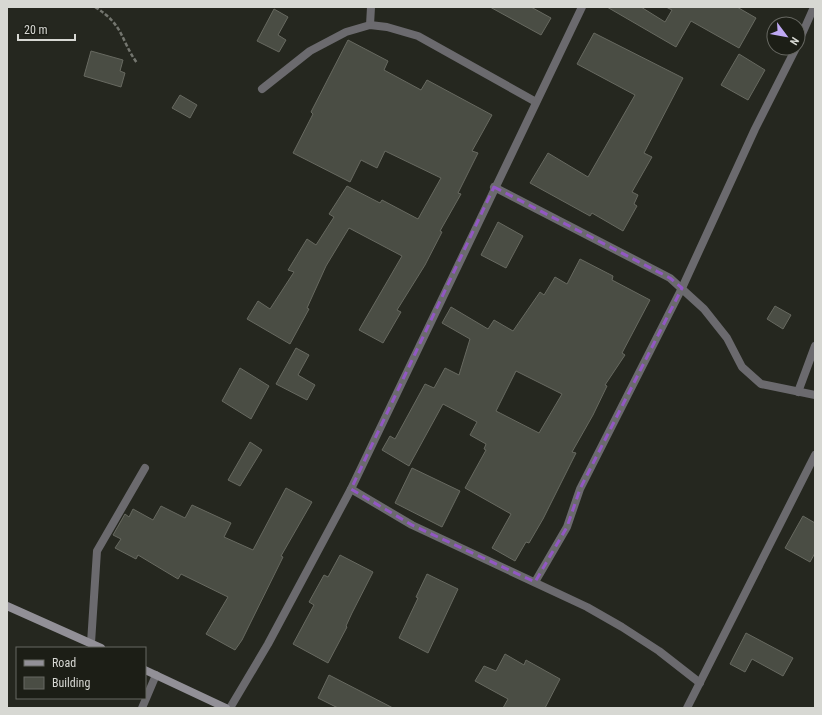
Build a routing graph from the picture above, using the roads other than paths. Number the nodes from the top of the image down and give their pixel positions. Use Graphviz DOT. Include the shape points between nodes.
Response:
graph roads {
  1 [pos="371,7"];
  2 [pos="582,7"];
  3 [pos="814,7"];
  4 [pos="370,25"];
  5 [pos="806,25"];
  6 [pos="792,56"];
  7 [pos="262,89"];
  8 [pos="536,102"];
  9 [pos="494,187"];
  10 [pos="682,288"];
  11 [pos="815,346"];
  12 [pos="798,392"];
  13 [pos="815,395"];
  14 [pos="815,455"];
  15 [pos="144,468"];
  16 [pos="351,489"];
  17 [pos="535,582"];
  18 [pos="7,606"];
  19 [pos="91,643"];
  20 [pos="99,647"];
  21 [pos="146,670"];
  22 [pos="156,675"];
  23 [pos="700,683"];
  24 [pos="146,699"];
  25 [pos="226,708"];
  26 [pos="230,708"];
  27 [pos="687,708"];
  1 -- 4 [label="street"];
  2 -- 8 [label="street"];
  3 -- 5 [label="street"];
  4 -- 7 [label="street" via="346,32 310,51"];
  4 -- 8 [label="street" via="418,36"];
  6 -- 10 [label="street" via="755,129"];
  8 -- 9 [label="street"];
  9 -- 10 [label="street" via="670,278"];
  9 -- 16 [label="street"];
  10 -- 12 [label="street" via="704,309 726,338 742,367 762,384"];
  10 -- 17 [label="street" via="580,489 567,527"];
  11 -- 12 [label="street"];
  12 -- 13 [label="street"];
  14 -- 23 [label="street"];
  15 -- 19 [label="street" via="98,551"];
  16 -- 17 [label="street" via="412,525"];
  16 -- 26 [label="street" via="268,644"];
  17 -- 23 [label="street" via="622,627"];
  18 -- 19 [label="street"];
  19 -- 20 [label="street"];
  21 -- 22 [label="street"];
  22 -- 24 [label="street"];
  22 -- 25 [label="street"];
  23 -- 27 [label="street"];
}
